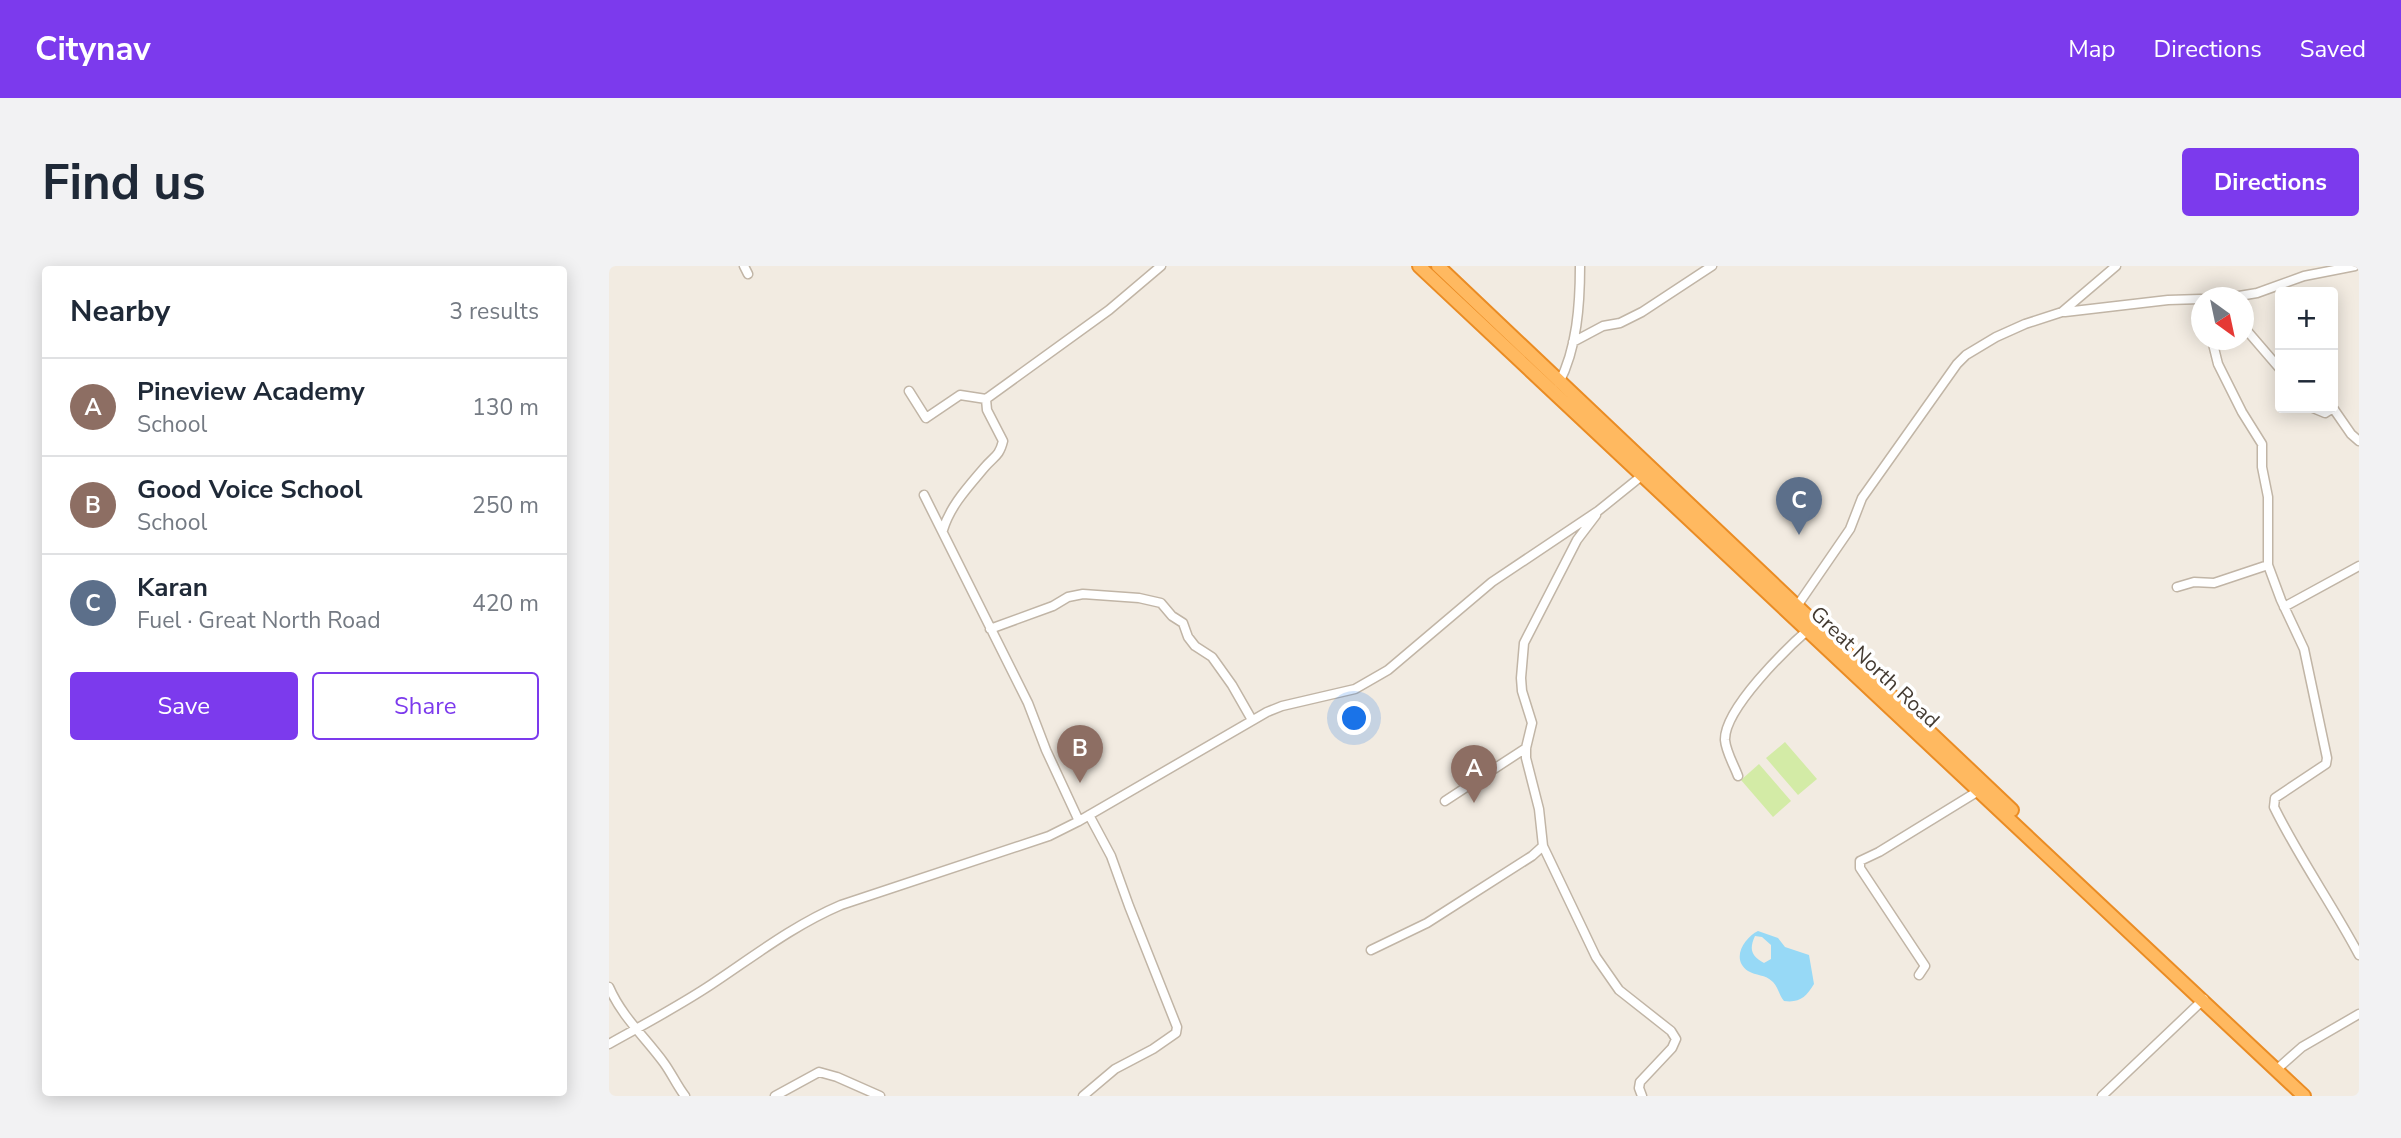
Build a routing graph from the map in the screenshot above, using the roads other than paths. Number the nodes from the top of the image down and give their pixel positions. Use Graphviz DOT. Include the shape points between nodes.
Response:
graph roads {
  1 [pos="1161,266"];
  2 [pos="1419,266"];
  3 [pos="1437,266"];
  4 [pos="1580,266"];
  5 [pos="1712,266"];
  6 [pos="2116,266"];
  7 [pos="2355,266"];
  8 [pos="2254,294"];
  9 [pos="2191,299"];
  10 [pos="2062,312"];
  11 [pos="2254,339"];
  12 [pos="1573,342"];
  13 [pos="2214,350"];
  14 [pos="2275,363"];
  15 [pos="1556,387"];
  16 [pos="909,391"];
  17 [pos="986,399"];
  18 [pos="2336,413"];
  19 [pos="2359,440"];
  20 [pos="1646,472"];
  21 [pos="924,495"];
  22 [pos="1598,511"];
  23 [pos="943,530"];
  24 [pos="2268,565"];
  25 [pos="2359,566"];
  26 [pos="2177,587"];
  27 [pos="2284,607"];
  28 [pos="1794,611"];
  29 [pos="1811,627"];
  30 [pos="990,629"];
  31 [pos="1252,720"];
  32 [pos="1526,748"];
  33 [pos="1738,776"];
  34 [pos="1983,788"];
  35 [pos="1445,801"];
  36 [pos="1089,815"];
  37 [pos="1079,821"];
  38 [pos="1543,846"];
  39 [pos="1371,950"];
  40 [pos="2359,955"];
  41 [pos="1919,975"];
  42 [pos="609,987"];
  43 [pos="2204,999"];
  44 [pos="2359,1014"];
  45 [pos="637,1028"];
  46 [pos="609,1044"];
  47 [pos="2279,1068"];
  48 [pos="685,1096"];
  49 [pos="775,1096"];
  50 [pos="880,1096"];
  51 [pos="1083,1096"];
  52 [pos="1642,1096"];
  53 [pos="2102,1096"];
  54 [pos="2304,1096"];
  55 [pos="2314,1096"];
  1 -- 17 [label="street" via="1100,317"];
  2 -- 15 [label="highway, Great North Road"];
  3 -- 15 [label="highway, Great North Road"];
  4 -- 12 [label="street"];
  5 -- 12 [label="street" via="1642,312"];
  6 -- 10 [label="street"];
  7 -- 8 [label="street" via="2304,276"];
  9 -- 10 [label="street"];
  10 -- 28 [label="street" via="1996,337 1957,364 1862,498 1850,529"];
  11 -- 14 [label="street"];
  12 -- 15 [label="street"];
  13 -- 24 [label="street" via="2262,444"];
  15 -- 20 [label="highway, Great North Road"];
  16 -- 17 [label="street" via="926,418 960,396"];
  17 -- 23 [label="street" via="1003,441 1000,454 957,499"];
  18 -- 19 [label="street"];
  20 -- 22 [label="street"];
  20 -- 28 [label="highway, Great North Road"];
  21 -- 23 [label="street"];
  22 -- 31 [label="street" via="1492,582 1388,670 1339,694 1282,706"];
  22 -- 32 [label="street" via="1577,540 1524,643 1522,691 1532,723"];
  23 -- 30 [label="street"];
  24 -- 26 [label="street" via="2214,583"];
  24 -- 27 [label="street"];
  25 -- 27 [label="street"];
  27 -- 40 [label="street" via="2307,658 2327,760 2275,798 2274,807"];
  28 -- 29 [label="highway, Great North Road"];
  29 -- 33 [label="street" via="1753,685 1729,725 1725,743"];
  29 -- 34 [label="highway, Great North Road"];
  30 -- 31 [label="street" via="1083,594 1161,603 1183,623 1195,646 1212,657"];
  30 -- 37 [label="street"];
  31 -- 36 [label="street"];
  32 -- 35 [label="street"];
  32 -- 38 [label="street"];
  34 -- 41 [label="street" via="1860,862 1924,966"];
  34 -- 43 [label="highway, Great North Road"];
  36 -- 37 [label="street"];
  36 -- 51 [label="street" via="1111,856 1177,1027 1176,1034 1115,1069"];
  37 -- 45 [label="street" via="1049,836 820,914"];
  38 -- 39 [label="street" via="1427,923"];
  38 -- 52 [label="street" via="1596,957 1619,990 1676,1039 1640,1082"];
  42 -- 45 [label="street" via="618,1007"];
  43 -- 47 [label="highway, Great North Road"];
  43 -- 53 [label="street"];
  44 -- 47 [label="street" via="2302,1047"];
  45 -- 46 [label="street"];
  45 -- 48 [label="street"];
  47 -- 54 [label="highway, Great North Road"];
  47 -- 55 [label="highway, Great North Road"];
  49 -- 50 [label="street" via="819,1072"];
}
